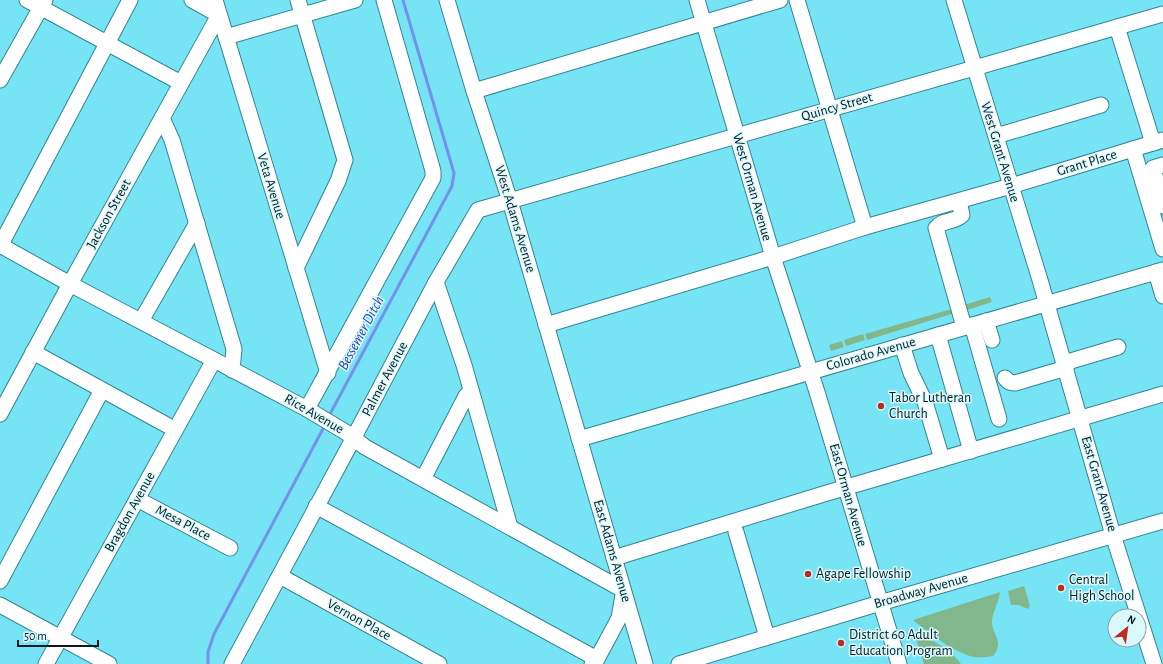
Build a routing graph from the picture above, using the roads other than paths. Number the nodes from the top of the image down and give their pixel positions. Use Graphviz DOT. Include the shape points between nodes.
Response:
graph roads {
  1 [pos="27,0"];
  2 [pos="130,0"];
  3 [pos="192,0"];
  4 [pos="215,0"];
  5 [pos="356,0"];
  6 [pos="384,0"];
  7 [pos="447,0"];
  8 [pos="696,0"];
  9 [pos="780,0"];
  10 [pos="797,0"];
  11 [pos="954,0"];
  12 [pos="43,4"];
  13 [pos="300,7"];
  14 [pos="1163,14"];
  15 [pos="219,15"];
  16 [pos="703,23"];
  17 [pos="1117,27"];
  18 [pos="226,37"];
  19 [pos="107,44"];
  20 [pos="974,68"];
  21 [pos="0,80"];
  22 [pos="181,83"];
  23 [pos="474,91"];
  24 [pos="1101,105"];
  25 [pos="830,109"];
  26 [pos="162,118"];
  27 [pos="737,136"];
  28 [pos="996,136"];
  29 [pos="1158,142"];
  30 [pos="1133,149"];
  31 [pos="1163,165"];
  32 [pos="1011,186"];
  33 [pos="510,201"];
  34 [pos="959,201"];
  35 [pos="1163,206"];
  36 [pos="197,223"];
  37 [pos="865,228"];
  38 [pos="0,246"];
  39 [pos="1163,249"];
  40 [pos="773,257"];
  41 [pos="296,268"];
  42 [pos="1159,271"];
  43 [pos="436,282"];
  44 [pos="70,284"];
  45 [pos="1163,296"];
  46 [pos="1047,303"];
  47 [pos="141,321"];
  48 [pos="974,324"];
  49 [pos="546,325"];
  50 [pos="938,335"];
  51 [pos="992,340"];
  52 [pos="902,345"];
  53 [pos="1118,347"];
  54 [pos="33,352"];
  55 [pos="214,360"];
  56 [pos="1065,366"];
  57 [pos="232,370"];
  58 [pos="811,372"];
  59 [pos="328,373"];
  60 [pos="1005,378"];
  61 [pos="102,390"];
  62 [pos="471,391"];
  63 [pos="1163,394"];
  64 [pos="307,409"];
  65 [pos="0,414"];
  66 [pos="999,419"];
  67 [pos="1080,419"];
  68 [pos="174,429"];
  69 [pos="353,439"];
  70 [pos="579,439"];
  71 [pos="972,451"];
  72 [pos="942,459"];
  73 [pos="423,479"];
  74 [pos="846,488"];
  75 [pos="137,499"];
  76 [pos="316,506"];
  77 [pos="1163,521"];
  78 [pos="510,527"];
  79 [pos="736,532"];
  80 [pos="1113,535"];
  81 [pos="230,548"];
  82 [pos="614,558"];
  83 [pos="280,576"];
  84 [pos="0,581"];
  85 [pos="624,590"];
  86 [pos="880,603"];
  87 [pos="0,605"];
  88 [pos="767,637"];
  89 [pos="60,638"];
  90 [pos="1156,656"];
  91 [pos="416,659"];
  92 [pos="595,661"];
  93 [pos="46,664"];
  94 [pos="109,664"];
  95 [pos="232,664"];
  96 [pos="439,664"];
  97 [pos="645,664"];
  98 [pos="679,664"];
  99 [pos="899,664"];
  1 -- 12 [label="street"];
  2 -- 19 [label="street"];
  3 -- 15 [label="street"];
  4 -- 15 [label="street, Veta Avenue"];
  5 -- 13 [label="street"];
  6 -- 59 [label="street" via="433,178"];
  7 -- 23 [label="street, West Adams Avenue"];
  8 -- 16 [label="street, West Orman Avenue"];
  9 -- 16 [label="street"];
  10 -- 25 [label="street"];
  11 -- 20 [label="street, West Grant Avenue"];
  12 -- 19 [label="street"];
  12 -- 21 [label="street"];
  13 -- 18 [label="street"];
  13 -- 41 [label="street" via="345,160 338,181"];
  14 -- 17 [label="street, Quincy Street"];
  15 -- 18 [label="street, Veta Avenue"];
  15 -- 22 [label="street, Jackson Street"];
  16 -- 23 [label="street"];
  16 -- 27 [label="street, West Orman Avenue"];
  17 -- 20 [label="street, Quincy Street"];
  17 -- 29 [label="street"];
  18 -- 41 [label="street, Veta Avenue"];
  19 -- 22 [label="street"];
  19 -- 38 [label="street"];
  20 -- 25 [label="street, Quincy Street"];
  20 -- 28 [label="street, West Grant Avenue"];
  22 -- 26 [label="street, Jackson Street"];
  23 -- 33 [label="street, West Adams Avenue"];
  24 -- 28 [label="street"];
  25 -- 27 [label="street, Quincy Street"];
  25 -- 37 [label="street"];
  26 -- 36 [label="street" via="172,140"];
  26 -- 44 [label="street, Jackson Street"];
  27 -- 33 [label="street, Quincy Street"];
  27 -- 40 [label="street, West Orman Avenue"];
  28 -- 32 [label="street, West Grant Avenue"];
  29 -- 30 [label="street, Grant Place"];
  30 -- 32 [label="street, Grant Place"];
  30 -- 39 [label="street"];
  31 -- 35 [label="street" via="1153,168"];
  32 -- 34 [label="street, Grant Place"];
  32 -- 46 [label="street, West Grant Avenue"];
  33 -- 43 [label="street, Palmer Avenue" via="478,210"];
  33 -- 49 [label="street, West Adams Avenue"];
  34 -- 37 [label="street, Grant Place"];
  34 -- 48 [label="street" via="962,215 940,223 936,228"];
  36 -- 47 [label="street"];
  36 -- 57 [label="street" via="234,349"];
  37 -- 40 [label="street, Grant Place"];
  38 -- 44 [label="street, Rice Avenue"];
  40 -- 49 [label="street, Grant Place"];
  40 -- 58 [label="street, West Orman Avenue"];
  41 -- 59 [label="street, Veta Avenue"];
  42 -- 45 [label="street"];
  42 -- 46 [label="street, Colorado Avenue"];
  43 -- 62 [label="street"];
  43 -- 69 [label="street, Palmer Avenue"];
  44 -- 47 [label="street, Rice Avenue"];
  44 -- 54 [label="street, Jackson Street"];
  46 -- 48 [label="street, Colorado Avenue"];
  46 -- 56 [label="street, East Grant Avenue"];
  47 -- 55 [label="street, Rice Avenue"];
  48 -- 50 [label="street, Colorado Avenue"];
  48 -- 51 [label="street"];
  48 -- 66 [label="street"];
  49 -- 70 [label="street, West Adams Avenue"];
  50 -- 52 [label="street, Colorado Avenue"];
  50 -- 71 [label="street"];
  52 -- 58 [label="street, Colorado Avenue"];
  52 -- 72 [label="street" via="911,373 925,402"];
  53 -- 56 [label="street"];
  54 -- 61 [label="street"];
  54 -- 65 [label="street, Jackson Street"];
  55 -- 57 [label="street, Rice Avenue"];
  55 -- 68 [label="street, Bragdon Avenue"];
  56 -- 60 [label="street" via="1015,383"];
  56 -- 67 [label="street, East Grant Avenue"];
  57 -- 64 [label="street, Rice Avenue"];
  58 -- 70 [label="street, Colorado Avenue"];
  58 -- 74 [label="street, East Orman Avenue"];
  59 -- 64 [label="street"];
  61 -- 68 [label="street"];
  61 -- 84 [label="street"];
  62 -- 73 [label="street"];
  62 -- 78 [label="street"];
  63 -- 67 [label="street"];
  64 -- 69 [label="street, Rice Avenue"];
  67 -- 71 [label="street"];
  67 -- 80 [label="street, East Grant Avenue"];
  68 -- 75 [label="street, Bragdon Avenue"];
  69 -- 73 [label="street, Rice Avenue"];
  69 -- 76 [label="street, Palmer Avenue"];
  70 -- 82 [label="street, East Adams Avenue"];
  71 -- 72 [label="street"];
  72 -- 74 [label="street"];
  73 -- 78 [label="street, Rice Avenue"];
  74 -- 82 [label="street"];
  74 -- 86 [label="street, East Orman Avenue"];
  75 -- 81 [label="street, Mesa Place"];
  75 -- 89 [label="street, Bragdon Avenue"];
  76 -- 83 [label="street, Palmer Avenue"];
  76 -- 92 [label="street"];
  77 -- 80 [label="street, Broadway Avenue"];
  78 -- 85 [label="street, Rice Avenue"];
  79 -- 88 [label="street"];
  80 -- 86 [label="street, Broadway Avenue"];
  80 -- 90 [label="street, East Grant Avenue"];
  82 -- 85 [label="street, East Adams Avenue"];
  83 -- 91 [label="street, Vernon Place"];
  83 -- 95 [label="street, Palmer Avenue"];
  85 -- 92 [label="street" via="619,618"];
  85 -- 97 [label="street, East Adams Avenue"];
  86 -- 88 [label="street, Broadway Avenue"];
  86 -- 99 [label="street, East Orman Avenue"];
  87 -- 89 [label="street"];
  88 -- 98 [label="street, Broadway Avenue"];
  89 -- 93 [label="street, Bragdon Avenue"];
  89 -- 94 [label="street"];
  91 -- 96 [label="street, Vernon Place"];
}
